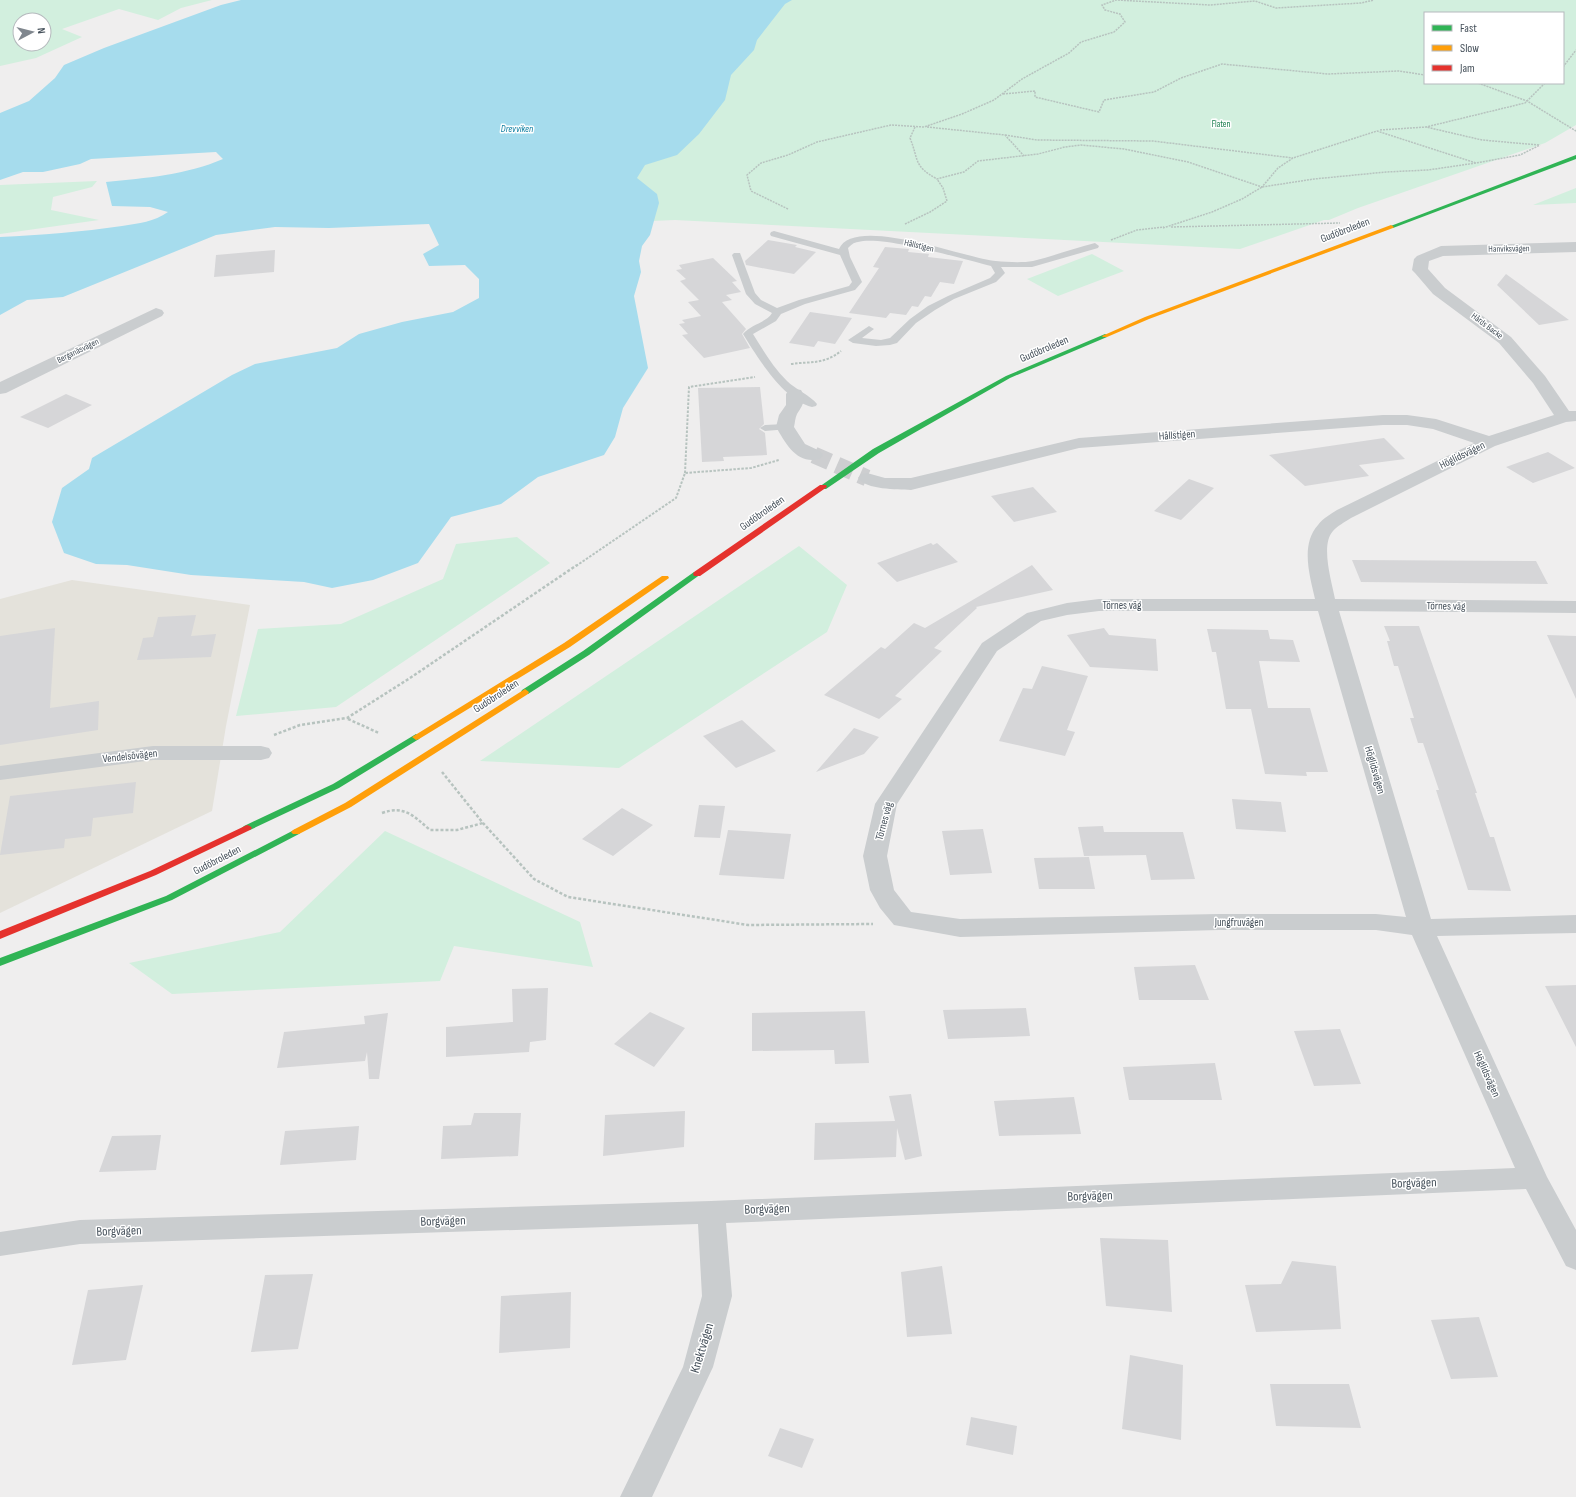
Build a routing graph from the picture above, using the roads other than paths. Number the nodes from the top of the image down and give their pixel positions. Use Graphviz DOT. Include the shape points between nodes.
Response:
graph roads {
  1 [pos="1576,157"];
  2 [pos="774,234"];
  3 [pos="1095,246"];
  4 [pos="1576,248"];
  5 [pos="1441,251"];
  6 [pos="844,254"];
  7 [pos="737,255"];
  8 [pos="996,264"];
  9 [pos="777,312"];
  10 [pos="156,313"];
  11 [pos="869,329"];
  12 [pos="0,389"];
  13 [pos="795,394"];
  14 [pos="812,404"];
  15 [pos="1570,416"];
  16 [pos="785,427"];
  17 [pos="765,428"];
  18 [pos="1489,442"];
  19 [pos="814,455"];
  20 [pos="867,478"];
  21 [pos="672,574"];
  22 [pos="1326,606"];
  23 [pos="1576,607"];
  24 [pos="266,745"];
  25 [pos="0,773"];
  26 [pos="903,919"];
  27 [pos="1576,924"];
  28 [pos="1421,928"];
  29 [pos="0,935"];
  30 [pos="0,962"];
  31 [pos="1534,1178"];
  32 [pos="711,1212"];
  33 [pos="0,1244"];
  34 [pos="1576,1258"];
  35 [pos="636,1497"];
  1 -- 30 [label="main road, Gudöbroleden" via="1147,318 1008,377 876,451 586,653 348,805 169,898"];
  2 -- 6 [label="lane"];
  3 -- 8 [label="lane, Hållstigen" via="1032,264"];
  4 -- 5 [label="street, Hanviksvägen"];
  5 -- 15 [label="street, Hårds Backe" via="1422,259 1420,270 1439,291 1505,340"];
  6 -- 8 [label="lane, Hållstigen" via="843,248 847,244 871,238 891,240"];
  6 -- 9 [label="lane" via="856,275 857,282 852,288"];
  7 -- 9 [label="lane" via="750,294 758,302"];
  8 -- 11 [label="lane" via="1000,273 993,280 930,308 898,338 890,342 876,343 853,340"];
  9 -- 13 [label="lane" via="773,319 748,334 772,371"];
  10 -- 12 [label="street, Berganäsvägen"];
  13 -- 14 [label="lane"];
  13 -- 16 [label="street" via="795,405 788,415"];
  15 -- 18 [label="street, Höglidsvägen"];
  16 -- 17 [label="lane"];
  16 -- 19 [label="street" via="798,448"];
  18 -- 20 [label="street, Hållstigen" via="1436,424 1383,420 1079,443 911,484 884,483"];
  18 -- 22 [label="street, Höglidsvägen" via="1344,514 1323,529 1318,543 1317,559"];
  21 -- 29 [label="main road, Gudöbroleden" via="567,645 336,786 153,874"];
  22 -- 23 [label="street, Törnes väg"];
  22 -- 26 [label="street, Törnes väg" via="1099,605 1066,609 1034,617 989,647 886,804 875,856 882,890"];
  22 -- 28 [label="street, Höglidsvägen"];
  24 -- 25 [label="street, Vendelsövägen" via="153,753"];
  26 -- 28 [label="street, Jungfruvägen" via="960,928 1235,922 1376,922"];
  27 -- 28 [label="street, Jungfruvägen"];
  28 -- 31 [label="street, Höglidsvägen"];
  31 -- 32 [label="street, Borgvägen"];
  31 -- 34 [label="street, Höglidsvägen"];
  32 -- 33 [label="street, Borgvägen" via="80,1232"];
  32 -- 35 [label="street, Knektvägen" via="717,1296 706,1339 698,1367"];
}
